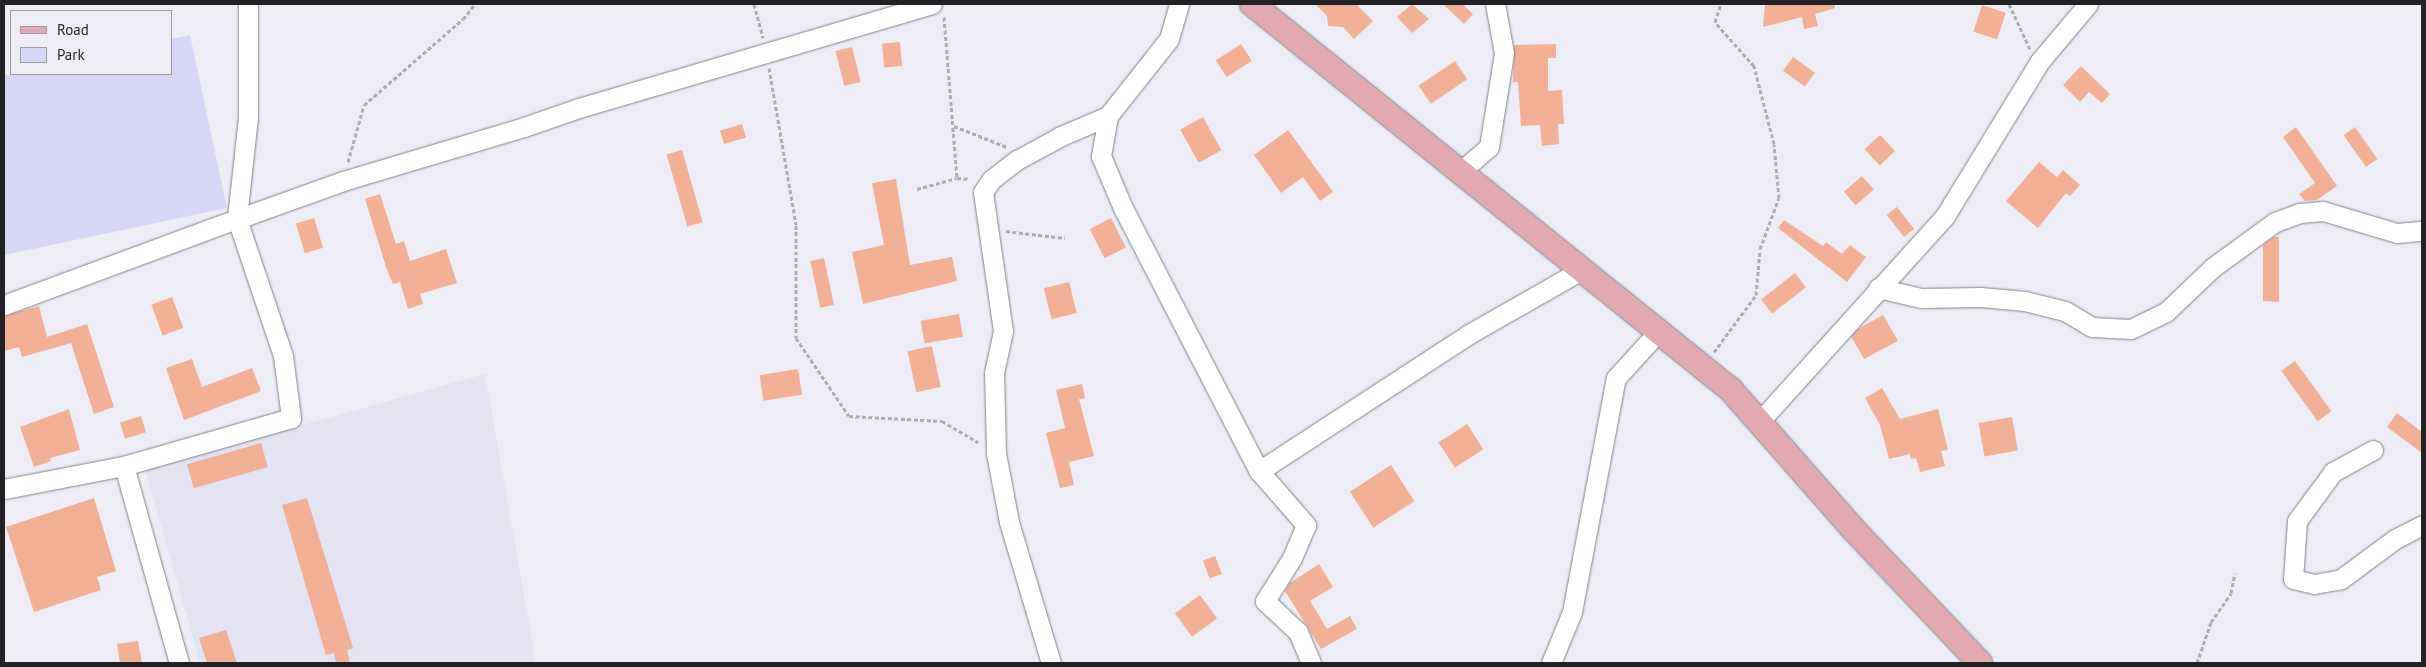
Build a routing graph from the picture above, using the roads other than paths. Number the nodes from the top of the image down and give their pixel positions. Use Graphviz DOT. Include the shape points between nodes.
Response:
graph roads {
  1 [pos="248,4"];
  2 [pos="1180,4"];
  3 [pos="1252,4"];
  4 [pos="1494,4"];
  5 [pos="2088,4"];
  6 [pos="938,8"];
  7 [pos="1108,116"];
  8 [pos="1460,172"];
  9 [pos="236,219"];
  10 [pos="2422,231"];
  11 [pos="1581,270"];
  12 [pos="1878,288"];
  13 [pos="4,305"];
  14 [pos="1658,332"];
  15 [pos="1759,422"];
  16 [pos="2373,450"];
  17 [pos="124,466"];
  18 [pos="1259,471"];
  19 [pos="4,489"];
  20 [pos="2422,525"];
  21 [pos="179,663"];
  22 [pos="1051,663"];
  23 [pos="1311,663"];
  24 [pos="1551,663"];
  25 [pos="1980,663"];
  1 -- 9 [label="street" via="248,117"];
  2 -- 7 [label="street" via="1169,39"];
  3 -- 8 [label="main road"];
  4 -- 8 [label="street" via="1504,53 1489,147"];
  5 -- 12 [label="street" via="2038,65 1945,216"];
  6 -- 9 [label="street" via="767,51 343,181"];
  7 -- 18 [label="street" via="1101,156 1104,164 1123,208"];
  7 -- 22 [label="street" via="1028,155 991,180 982,192 1003,331 994,373 996,453 1009,522"];
  8 -- 11 [label="main road"];
  9 -- 13 [label="street"];
  9 -- 17 [label="street" via="283,356 291,418"];
  10 -- 12 [label="street" via="2397,233 2323,210 2300,213 2275,222 2212,268 2166,312 2130,329 2092,327 2065,311 2026,301 1982,297 1921,298"];
  11 -- 14 [label="main road"];
  11 -- 18 [label="street" via="1470,334"];
  12 -- 15 [label="street"];
  14 -- 15 [label="main road" via="1731,390"];
  14 -- 24 [label="street" via="1616,378 1572,612"];
  15 -- 25 [label="main road" via="1853,529"];
  16 -- 20 [label="street" via="2333,472 2297,521 2293,579 2314,584 2341,579 2395,539"];
  17 -- 19 [label="street"];
  17 -- 21 [label="street"];
  18 -- 23 [label="street" via="1306,525 1292,558 1265,601 1298,632"];
}
